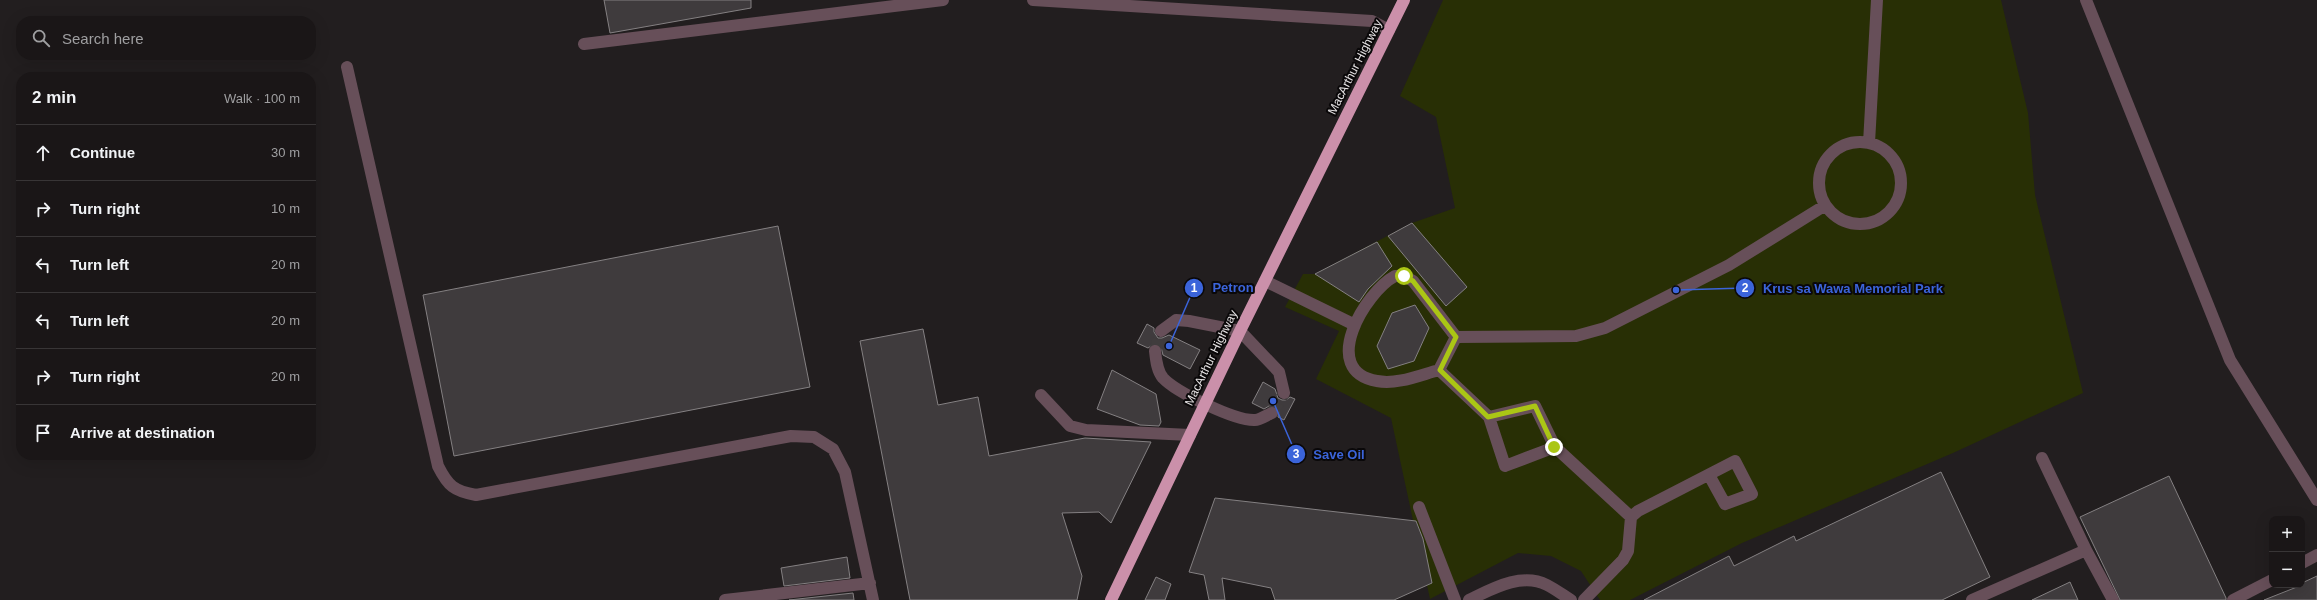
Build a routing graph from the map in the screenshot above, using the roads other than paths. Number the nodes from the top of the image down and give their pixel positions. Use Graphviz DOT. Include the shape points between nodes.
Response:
graph roads {
  1 [pos="943,0"];
  2 [pos="1033,0"];
  3 [pos="1404,0"];
  4 [pos="1877,0"];
  5 [pos="2086,0"];
  6 [pos="1389,30"];
  7 [pos="584,44"];
  8 [pos="347,67"];
  9 [pos="1869,143"];
  10 [pos="1824,206"];
  11 [pos="1265,281"];
  12 [pos="1355,325"];
  13 [pos="1161,331"];
  14 [pos="1240,331"];
  15 [pos="1456,337"];
  16 [pos="1154,351"];
  17 [pos="1440,370"];
  18 [pos="1284,393"];
  19 [pos="1041,395"];
  20 [pos="1204,405"];
  21 [pos="1272,413"];
  22 [pos="1488,417"];
  23 [pos="1190,435"];
  24 [pos="1554,447"];
  25 [pos="2042,458"];
  26 [pos="1709,475"];
  27 [pos="2317,500"];
  28 [pos="1419,508"];
  29 [pos="1631,517"];
  30 [pos="2086,550"];
  31 [pos="2317,555"];
  32 [pos="2305,561"];
  33 [pos="2269,582"];
  34 [pos="870,583"];
  35 [pos="725,600"];
  36 [pos="874,600"];
  37 [pos="1111,600"];
  38 [pos="1455,600"];
  39 [pos="1469,600"];
  40 [pos="1571,600"];
  41 [pos="1584,600"];
  42 [pos="1972,600"];
  43 [pos="2113,600"];
  44 [pos="2233,600"];
  1 -- 7 [label="street"];
  2 -- 6 [label="street" via="1372,21"];
  3 -- 6 [label="highway, MacArthur Highway"];
  4 -- 9 [label="street"];
  5 -- 27 [label="street" via="2230,360"];
  6 -- 11 [label="highway, MacArthur Highway"];
  8 -- 34 [label="street" via="438,466 446,481 459,492 476,495 791,436 814,437 833,448 845,472"];
  9 -- 10 [label="street" via="1857,141 1840,146 1822,164 1818,178"];
  9 -- 10 [label="street" via="1886,151 1896,162 1901,178 1901,192 1896,204 1879,221 1865,225 1838,219"];
  10 -- 15 [label="street" via="1730,265 1605,328 1576,336"];
  11 -- 12 [label="street"];
  11 -- 14 [label="highway, MacArthur Highway"];
  12 -- 15 [label="street" via="1373,294 1386,281 1395,276 1404,276 1413,281"];
  12 -- 17 [label="street" via="1348,343 1349,358 1358,373 1375,381 1391,382"];
  13 -- 14 [label="street" via="1176,320"];
  14 -- 18 [label="street" via="1279,372"];
  14 -- 20 [label="highway, MacArthur Highway"];
  15 -- 17 [label="street"];
  16 -- 20 [label="street" via="1156,365 1163,378"];
  17 -- 22 [label="street"];
  19 -- 23 [label="street" via="1070,426 1086,430"];
  20 -- 21 [label="street" via="1256,420"];
  20 -- 23 [label="highway, MacArthur Highway"];
  22 -- 24 [label="street" via="1535,406"];
  22 -- 24 [label="street" via="1505,466"];
  23 -- 37 [label="highway, MacArthur Highway"];
  24 -- 29 [label="street"];
  25 -- 30 [label="street"];
  26 -- 29 [label="street"];
  28 -- 38 [label="street"];
  29 -- 41 [label="street" via="1628,551 1623,560"];
  30 -- 42 [label="street"];
  30 -- 43 [label="street"];
  31 -- 32 [label="street"];
  33 -- 44 [label="street"];
  34 -- 35 [label="street"];
  34 -- 36 [label="street"];
  39 -- 40 [label="street" via="1504,584 1526,580 1546,584"];
}
